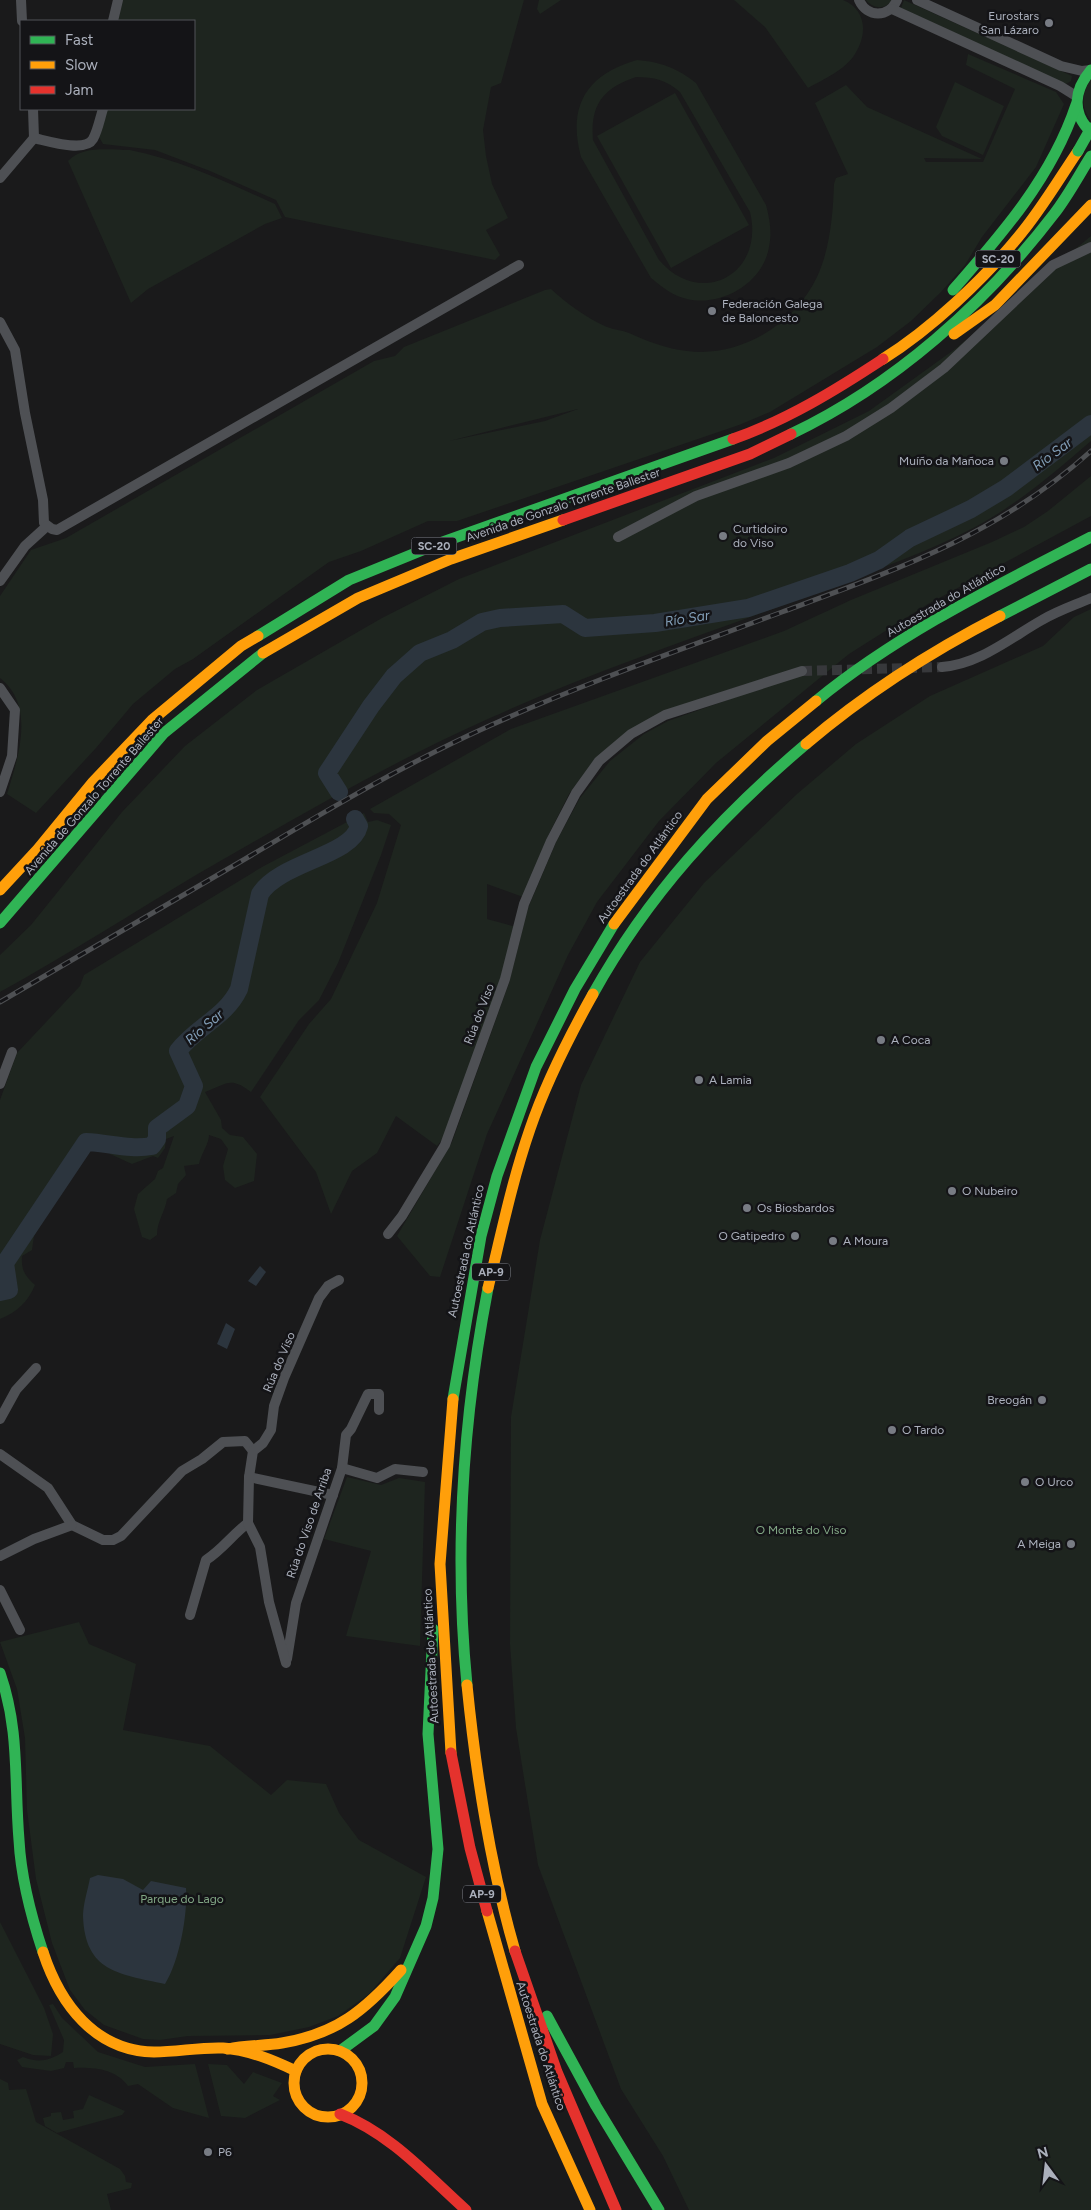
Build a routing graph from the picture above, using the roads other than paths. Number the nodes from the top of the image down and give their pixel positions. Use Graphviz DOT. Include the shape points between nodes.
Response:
graph roads {
  1 [pos="21,0"];
  2 [pos="118,0"];
  3 [pos="859,0"];
  4 [pos="917,0"];
  5 [pos="895,4"];
  6 [pos="22,20"];
  7 [pos="113,20"];
  8 [pos="1091,70"];
  9 [pos="1076,100"];
  10 [pos="33,110"];
  11 [pos="103,110"];
  12 [pos="1091,128"];
  13 [pos="1091,132"];
  14 [pos="34,138"];
  15 [pos="1090,159"];
  16 [pos="0,178"];
  17 [pos="1091,205"];
  18 [pos="1091,247"];
  19 [pos="519,265"];
  20 [pos="0,322"];
  21 [pos="934,340"];
  22 [pos="898,350"];
  23 [pos="47,526"];
  24 [pos="618,537"];
  25 [pos="1091,537"];
  26 [pos="1091,568"];
  27 [pos="0,581"];
  28 [pos="1091,598"];
  29 [pos="942,667"];
  30 [pos="802,671"];
  31 [pos="0,688"];
  32 [pos="0,792"];
  33 [pos="0,890"];
  34 [pos="1,923"];
  35 [pos="12,1052"];
  36 [pos="0,1084"];
  37 [pos="388,1234"];
  38 [pos="339,1280"];
  39 [pos="36,1368"];
  40 [pos="380,1410"];
  41 [pos="0,1418"];
  42 [pos="253,1451"];
  43 [pos="0,1454"];
  44 [pos="342,1468"];
  45 [pos="423,1472"];
  46 [pos="249,1477"];
  47 [pos="333,1495"];
  48 [pos="248,1523"];
  49 [pos="72,1525"];
  50 [pos="0,1556"];
  51 [pos="440,1564"];
  52 [pos="0,1590"];
  53 [pos="190,1615"];
  54 [pos="20,1630"];
  55 [pos="0,1673"];
  56 [pos="414,1954"];
  57 [pos="518,1964"];
  58 [pos="228,2048"];
  59 [pos="340,2051"];
  60 [pos="296,2071"];
  61 [pos="360,2093"];
  62 [pos="340,2114"];
  63 [pos="373,2129"];
  64 [pos="466,2210"];
  65 [pos="590,2210"];
  66 [pos="616,2210"];
  67 [pos="659,2210"];
  1 -- 6 [label="street"];
  2 -- 7 [label="street"];
  3 -- 5 [label="street" via="864,8 875,14 886,12"];
  4 -- 8 [label="street" via="1061,66"];
  5 -- 9 [label="street" via="1060,86"];
  8 -- 9 [label="main road" via="1079,86"];
  9 -- 13 [label="main road" via="1079,118"];
  9 -- 22 [label="main road" via="1069,127 1053,158 1016,214"];
  10 -- 14 [label="street"];
  11 -- 14 [label="street" via="89,144 80,146"];
  12 -- 22 [label="main road, Avenida de Gonzalo Torrente Ballester / SC-20, bridge" via="1025,228 989,270"];
  14 -- 16 [label="street"];
  15 -- 21 [label="main road, Avenida de Gonzalo Torrente Ballester / SC-20" via="1027,248 993,286"];
  17 -- 21 [label="main road" via="995,305 956,334"];
  18 -- 24 [label="street" via="1053,265 944,368 891,408 846,436 789,462 696,496"];
  19 -- 23 [label="street" via="57,530"];
  20 -- 23 [label="street" via="15,350"];
  21 -- 34 [label="main road, Avenida de Gonzalo Torrente Ballester / SC-20" via="867,391 806,427 750,454 451,559 358,598 254,659 164,733"];
  22 -- 33 [label="main road, Avenida de Gonzalo Torrente Ballester / SC-20" via="827,395 750,433 440,543 348,580 241,646 152,720 93,782"];
  23 -- 27 [label="street" via="25,546"];
  25 -- 51 [label="main road, Autoestrada do Atlántico / AP-9" via="981,593 901,640 836,685 767,741 707,799 618,918 575,989 536,1067 497,1176 481,1236 454,1384"];
  26 -- 57 [label="main road, Autoestrada do Atlántico / AP-9" via="919,660 854,705 785,760 725,819 674,872 634,928 590,999 533,1122 498,1238 484,1307 472,1386 463,1482 462,1598 474,1765 490,1850"];
  28 -- 29 [label="street" via="1044,619 966,664"];
  30 -- 37 [label="street, Rúa do Viso" via="665,715 631,734 599,761 576,793 524,904 505,980 451,1132 434,1165"];
  31 -- 32 [label="street" via="15,710 12,756"];
  35 -- 36 [label="street"];
  38 -- 42 [label="street, Rúa do Viso" via="328,1286 319,1298 284,1378 274,1406 271,1430"];
  39 -- 41 [label="street" via="16,1390"];
  40 -- 44 [label="street, Rúa do Viso de Arriba" via="379,1394 368,1394 346,1435"];
  42 -- 46 [label="street"];
  42 -- 49 [label="street" via="245,1441 224,1442 182,1471 113,1540 89,1536"];
  43 -- 49 [label="street" via="48,1488"];
  44 -- 45 [label="street" via="377,1478 395,1469"];
  44 -- 47 [label="street, Rúa do Viso de Arriba"];
  46 -- 47 [label="street"];
  46 -- 48 [label="street"];
  47 -- 48 [label="street, Rúa do Viso de Arriba" via="296,1603 286,1662 269,1602 260,1547"];
  48 -- 53 [label="street" via="206,1560"];
  49 -- 50 [label="street"];
  51 -- 56 [label="main road" via="431,1651 428,1734 438,1849 433,1898"];
  51 -- 65 [label="main road, Autoestrada do Atlántico / AP-9" via="451,1754 470,1848 542,2104"];
  52 -- 54 [label="street"];
  55 -- 58 [label="main road" via="13,1717 20,1856 27,1894 48,1966 69,2007 85,2025 106,2040 125,2048 145,2053"];
  56 -- 58 [label="main road" via="372,2003 335,2028 312,2038 280,2044 246,2044"];
  56 -- 59 [label="main road" via="395,1997 374,2026"];
  57 -- 66 [label="main road, Autoestrada do Atlántico / AP-9" via="586,2143"];
  57 -- 67 [label="main road" via="596,2106"];
  58 -- 60 [label="main road" via="271,2058"];
  59 -- 60 [label="main road" via="319,2050 306,2058"];
  59 -- 61 [label="main road" via="356,2063 362,2083"];
  60 -- 62 [label="main road" via="294,2082 301,2104 320,2116"];
  61 -- 62 [label="main road" via="349,2109"];
  61 -- 63 [label="main road"];
  62 -- 63 [label="main road" via="353,2117"];
  63 -- 64 [label="main road"];
}
